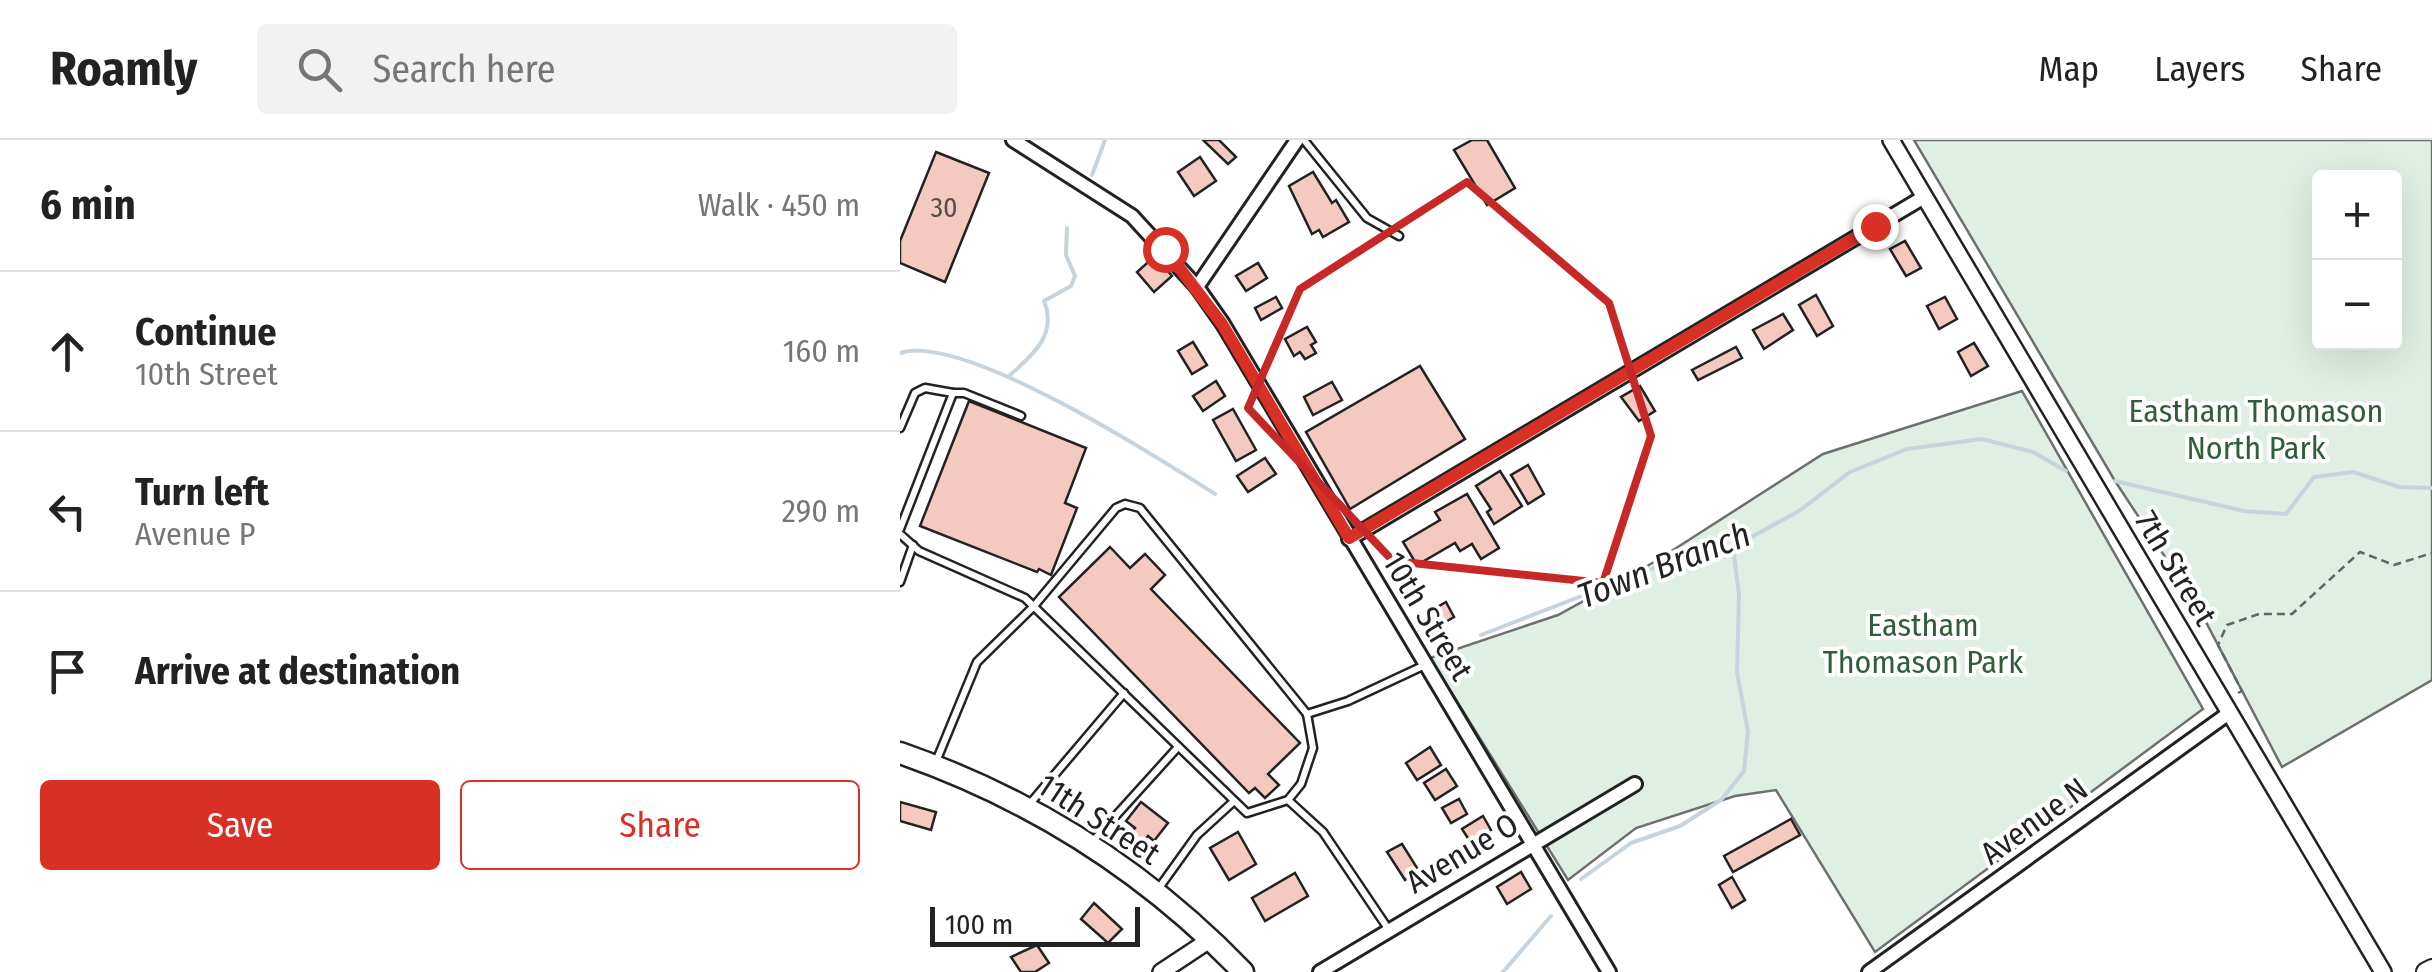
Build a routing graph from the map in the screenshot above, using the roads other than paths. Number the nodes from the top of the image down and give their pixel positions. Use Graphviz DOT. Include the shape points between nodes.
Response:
graph roads {
  1 [pos="1012,140"];
  2 [pos="1300,140"];
  3 [pos="1891,140"];
  4 [pos="1924,197"];
  5 [pos="1400,236"];
  6 [pos="1197,287"];
  7 [pos="953,393"];
  8 [pos="1021,416"];
  9 [pos="900,428"];
  10 [pos="900,531"];
  11 [pos="1349,538"];
  12 [pos="913,545"];
  13 [pos="900,582"];
  14 [pos="1034,606"];
  15 [pos="1425,665"];
  16 [pos="1124,693"];
  17 [pos="2226,707"];
  18 [pos="1306,714"];
  19 [pos="1178,747"];
  20 [pos="900,753"];
  21 [pos="934,765"];
  22 [pos="1635,784"];
  23 [pos="1288,800"];
  24 [pos="1233,802"];
  25 [pos="1027,807"];
  26 [pos="1532,843"];
  27 [pos="1090,844"];
  28 [pos="1156,892"];
  29 [pos="1389,930"];
  30 [pos="1211,938"];
  31 [pos="1872,971"];
  32 [pos="1161,972"];
  33 [pos="1243,972"];
  34 [pos="1320,972"];
  35 [pos="1609,972"];
  36 [pos="2383,972"];
  1 -- 6 [label="street, 10th Street" via="1132,216"];
  2 -- 5 [label="lane" via="1368,218"];
  2 -- 6 [label="street"];
  3 -- 4 [label="street, 7th Street"];
  4 -- 11 [label="street"];
  4 -- 17 [label="street, 7th Street"];
  6 -- 11 [label="street, 10th Street"];
  7 -- 8 [label="lane"];
  7 -- 9 [label="lane" via="914,393"];
  7 -- 10 [label="lane"];
  10 -- 12 [label="lane"];
  11 -- 15 [label="street, 10th Street"];
  12 -- 13 [label="lane"];
  12 -- 14 [label="lane"];
  14 -- 16 [label="lane"];
  14 -- 18 [label="lane" via="1116,508 1140,508"];
  14 -- 21 [label="lane" via="977,662"];
  15 -- 18 [label="lane"];
  15 -- 26 [label="street, 10th Street"];
  16 -- 19 [label="lane"];
  16 -- 25 [label="lane"];
  17 -- 31 [label="street, Avenue N"];
  17 -- 36 [label="street, 7th Street"];
  18 -- 23 [label="lane" via="1313,748"];
  19 -- 24 [label="lane"];
  19 -- 27 [label="lane"];
  20 -- 21 [label="main road, 11th Street"];
  21 -- 25 [label="main road, 11th Street"];
  22 -- 26 [label="street, Avenue O"];
  23 -- 24 [label="lane" via="1247,813"];
  23 -- 29 [label="lane" via="1323,832"];
  24 -- 28 [label="lane" via="1197,834"];
  25 -- 27 [label="main road, 11th Street"];
  26 -- 29 [label="street, Avenue O"];
  26 -- 35 [label="street, 10th Street"];
  27 -- 28 [label="main road, 11th Street"];
  28 -- 30 [label="main road, 11th Street"];
  29 -- 34 [label="street, Avenue O"];
  30 -- 32 [label="street"];
  30 -- 33 [label="main road, 11th Street"];
}
